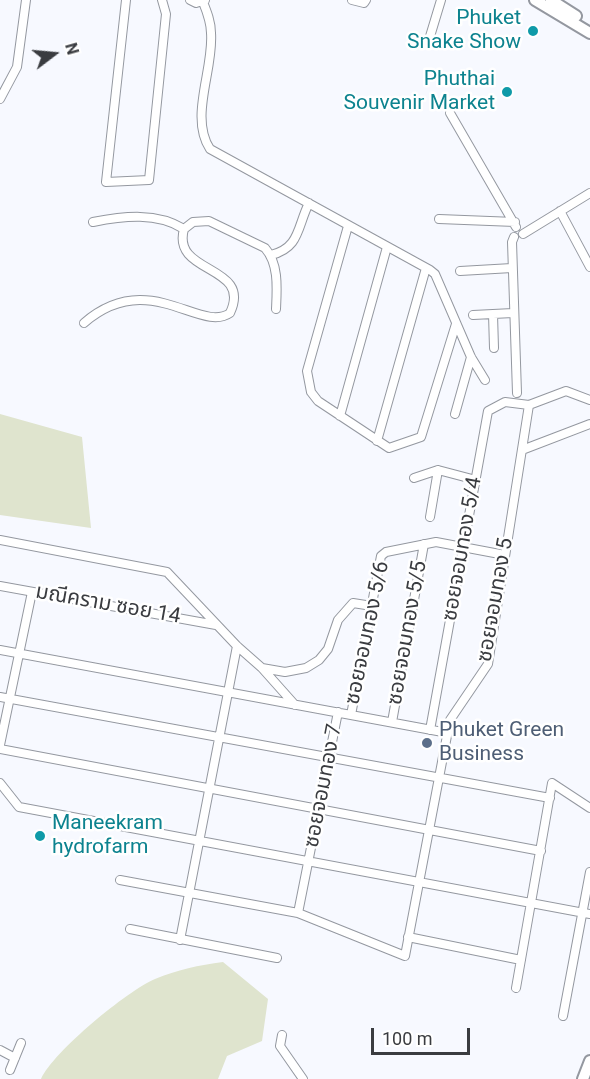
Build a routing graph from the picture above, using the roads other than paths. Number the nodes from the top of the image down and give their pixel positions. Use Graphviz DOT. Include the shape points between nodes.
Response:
graph roads {
  1 [pos="26,0"];
  2 [pos="126,0"];
  3 [pos="162,0"];
  4 [pos="190,0"];
  5 [pos="352,0"];
  6 [pos="366,0"];
  7 [pos="441,0"];
  8 [pos="535,0"];
  9 [pos="551,0"];
  10 [pos="204,1"];
  11 [pos="590,27"];
  12 [pos="590,33"];
  13 [pos="428,43"];
  14 [pos="0,99"];
  15 [pos="450,113"];
  16 [pos="590,193"];
  17 [pos="309,203"];
  18 [pos="560,211"];
  19 [pos="439,219"];
  20 [pos="93,222"];
  21 [pos="515,224"];
  22 [pos="348,226"];
  23 [pos="184,229"];
  24 [pos="523,234"];
  25 [pos="514,237"];
  26 [pos="387,247"];
  27 [pos="271,255"];
  28 [pos="590,267"];
  29 [pos="426,268"];
  30 [pos="512,268"];
  31 [pos="460,271"];
  32 [pos="276,309"];
  33 [pos="493,314"];
  34 [pos="513,314"];
  35 [pos="473,315"];
  36 [pos="84,323"];
  37 [pos="456,324"];
  38 [pos="494,348"];
  39 [pos="471,357"];
  40 [pos="486,380"];
  41 [pos="517,393"];
  42 [pos="590,400"];
  43 [pos="529,405"];
  44 [pos="454,414"];
  45 [pos="340,416"];
  46 [pos="590,424"];
  47 [pos="377,441"];
  48 [pos="522,450"];
  49 [pos="438,470"];
  50 [pos="414,478"];
  51 [pos="476,480"];
  52 [pos="430,517"];
  53 [pos="0,540"];
  54 [pos="424,544"];
  55 [pos="464,546"];
  56 [pos="505,555"];
  57 [pos="0,586"];
  58 [pos="32,592"];
  59 [pos="372,606"];
  60 [pos="216,625"];
  61 [pos="237,646"];
  62 [pos="0,650"];
  63 [pos="19,654"];
  64 [pos="261,668"];
  65 [pos="228,691"];
  66 [pos="0,697"];
  67 [pos="10,699"];
  68 [pos="295,705"];
  69 [pos="338,712"];
  70 [pos="351,715"];
  71 [pos="392,722"];
  72 [pos="430,730"];
  73 [pos="448,733"];
  74 [pos="219,739"];
  75 [pos="0,747"];
  76 [pos="329,759"];
  77 [pos="439,779"];
  78 [pos="0,783"];
  79 [pos="209,789"];
  80 [pos="550,798"];
  81 [pos="590,808"];
  82 [pos="318,809"];
  83 [pos="429,830"];
  84 [pos="200,840"];
  85 [pos="541,851"];
  86 [pos="310,861"];
  87 [pos="590,872"];
  88 [pos="120,880"];
  89 [pos="419,882"];
  90 [pos="189,892"];
  91 [pos="531,903"];
  92 [pos="298,913"];
  93 [pos="586,914"];
  94 [pos="130,929"];
  95 [pos="408,937"];
  96 [pos="180,940"];
  97 [pos="277,958"];
  98 [pos="521,960"];
  99 [pos="516,988"];
  100 [pos="563,1016"];
  101 [pos="282,1035"];
  102 [pos="21,1043"];
  103 [pos="0,1050"];
  104 [pos="15,1058"];
  105 [pos="590,1061"];
  106 [pos="10,1070"];
  107 [pos="303,1079"];
  108 [pos="583,1079"];
  1 -- 14 [label="street" via="17,67"];
  2 -- 3 [label="street" via="106,182 149,180 166,14"];
  4 -- 10 [label="street"];
  5 -- 6 [label="street"];
  7 -- 13 [label="street"];
  8 -- 12 [label="main road"];
  9 -- 11 [label="main road"];
  10 -- 17 [label="street" via="212,35 204,98 204,140 222,157"];
  15 -- 21 [label="street"];
  16 -- 18 [label="street"];
  17 -- 22 [label="street"];
  17 -- 27 [label="street" via="292,244"];
  18 -- 24 [label="street"];
  18 -- 28 [label="street"];
  19 -- 21 [label="street"];
  20 -- 23 [label="street" via="148,217 164,219"];
  21 -- 24 [label="street"];
  21 -- 25 [label="street"];
  22 -- 26 [label="street"];
  22 -- 45 [label="street" via="307,371 311,392"];
  23 -- 27 [label="street" via="193,222 209,221 265,248"];
  23 -- 36 [label="street" via="184,251 232,287 230,313 217,318 146,299 115,303"];
  24 -- 25 [label="street"];
  25 -- 30 [label="street"];
  26 -- 29 [label="street"];
  26 -- 45 [label="street"];
  27 -- 32 [label="street" via="277,287"];
  29 -- 37 [label="street" via="435,274"];
  29 -- 47 [label="street"];
  30 -- 31 [label="street"];
  30 -- 34 [label="street"];
  33 -- 34 [label="street"];
  33 -- 35 [label="street"];
  33 -- 38 [label="street"];
  34 -- 41 [label="street"];
  37 -- 39 [label="street"];
  37 -- 47 [label="street" via="424,433 389,448"];
  39 -- 40 [label="street"];
  39 -- 44 [label="street"];
  42 -- 43 [label="street" via="566,391"];
  43 -- 48 [label="street, ซอยจอมทอง 5"];
  43 -- 51 [label="street, ซอยจอมทอง 5/4" via="505,402 488,411"];
  45 -- 47 [label="street"];
  46 -- 48 [label="street"];
  48 -- 56 [label="street, ซอยจอมทอง 5"];
  49 -- 50 [label="street"];
  49 -- 51 [label="street"];
  49 -- 52 [label="street"];
  51 -- 55 [label="street, ซอยจอมทอง 5/4"];
  53 -- 60 [label="street" via="167,572"];
  54 -- 55 [label="street"];
  54 -- 59 [label="street, ซอยจอมทอง 5/6" via="381,556"];
  54 -- 71 [label="street, ซอยจอมทอง 5/5"];
  55 -- 56 [label="street"];
  55 -- 72 [label="street, ซอยจอมทอง 5/4"];
  56 -- 73 [label="street, ซอยจอมทอง 5" via="488,664 450,720"];
  57 -- 58 [label="street, มณีคราม ซอย 14"];
  58 -- 60 [label="street, มณีคราม ซอย 14"];
  58 -- 63 [label="street"];
  59 -- 64 [label="street" via="353,603 338,620 328,649 306,668 285,672"];
  59 -- 70 [label="street, ซอยจอมทอง 5/6"];
  60 -- 61 [label="street"];
  61 -- 64 [label="street"];
  61 -- 65 [label="street"];
  62 -- 63 [label="street"];
  63 -- 65 [label="street"];
  63 -- 67 [label="street"];
  64 -- 68 [label="street"];
  65 -- 68 [label="street"];
  65 -- 74 [label="street"];
  66 -- 67 [label="street"];
  67 -- 74 [label="street"];
  67 -- 75 [label="street"];
  68 -- 69 [label="street"];
  69 -- 70 [label="street"];
  69 -- 76 [label="street, ซอยจอมทอง 7"];
  70 -- 71 [label="street"];
  71 -- 72 [label="street"];
  72 -- 73 [label="street"];
  73 -- 77 [label="street, ซอยจอมทอง 5"];
  74 -- 76 [label="street"];
  74 -- 79 [label="street"];
  75 -- 79 [label="street"];
  76 -- 77 [label="street"];
  76 -- 82 [label="street, ซอยจอมทอง 7"];
  77 -- 80 [label="street"];
  77 -- 83 [label="street, ซอยจอมทอง 5"];
  78 -- 84 [label="street" via="19,807"];
  79 -- 82 [label="street"];
  79 -- 84 [label="street"];
  80 -- 81 [label="street" via="552,783"];
  80 -- 85 [label="street"];
  82 -- 83 [label="street"];
  82 -- 86 [label="street, ซอยจอมทอง 7"];
  83 -- 85 [label="street"];
  83 -- 89 [label="street, ซอยจอมทอง 5"];
  84 -- 86 [label="street"];
  84 -- 90 [label="street"];
  85 -- 91 [label="street"];
  86 -- 89 [label="street"];
  86 -- 92 [label="street, ซอยจอมทอง 7"];
  87 -- 93 [label="street"];
  88 -- 90 [label="street"];
  89 -- 91 [label="street"];
  89 -- 95 [label="street, ซอยจอมทอง 5"];
  90 -- 92 [label="street"];
  90 -- 96 [label="street"];
  91 -- 93 [label="street"];
  91 -- 98 [label="street"];
  92 -- 95 [label="street, ซอยจอมทอง 5" via="405,956"];
  93 -- 100 [label="street"];
  94 -- 96 [label="street"];
  95 -- 98 [label="street"];
  96 -- 97 [label="street"];
  98 -- 99 [label="street"];
  101 -- 107 [label="street" via="280,1046"];
  102 -- 104 [label="street"];
  103 -- 104 [label="street"];
  104 -- 106 [label="street"];
  105 -- 108 [label="main road"];
}
